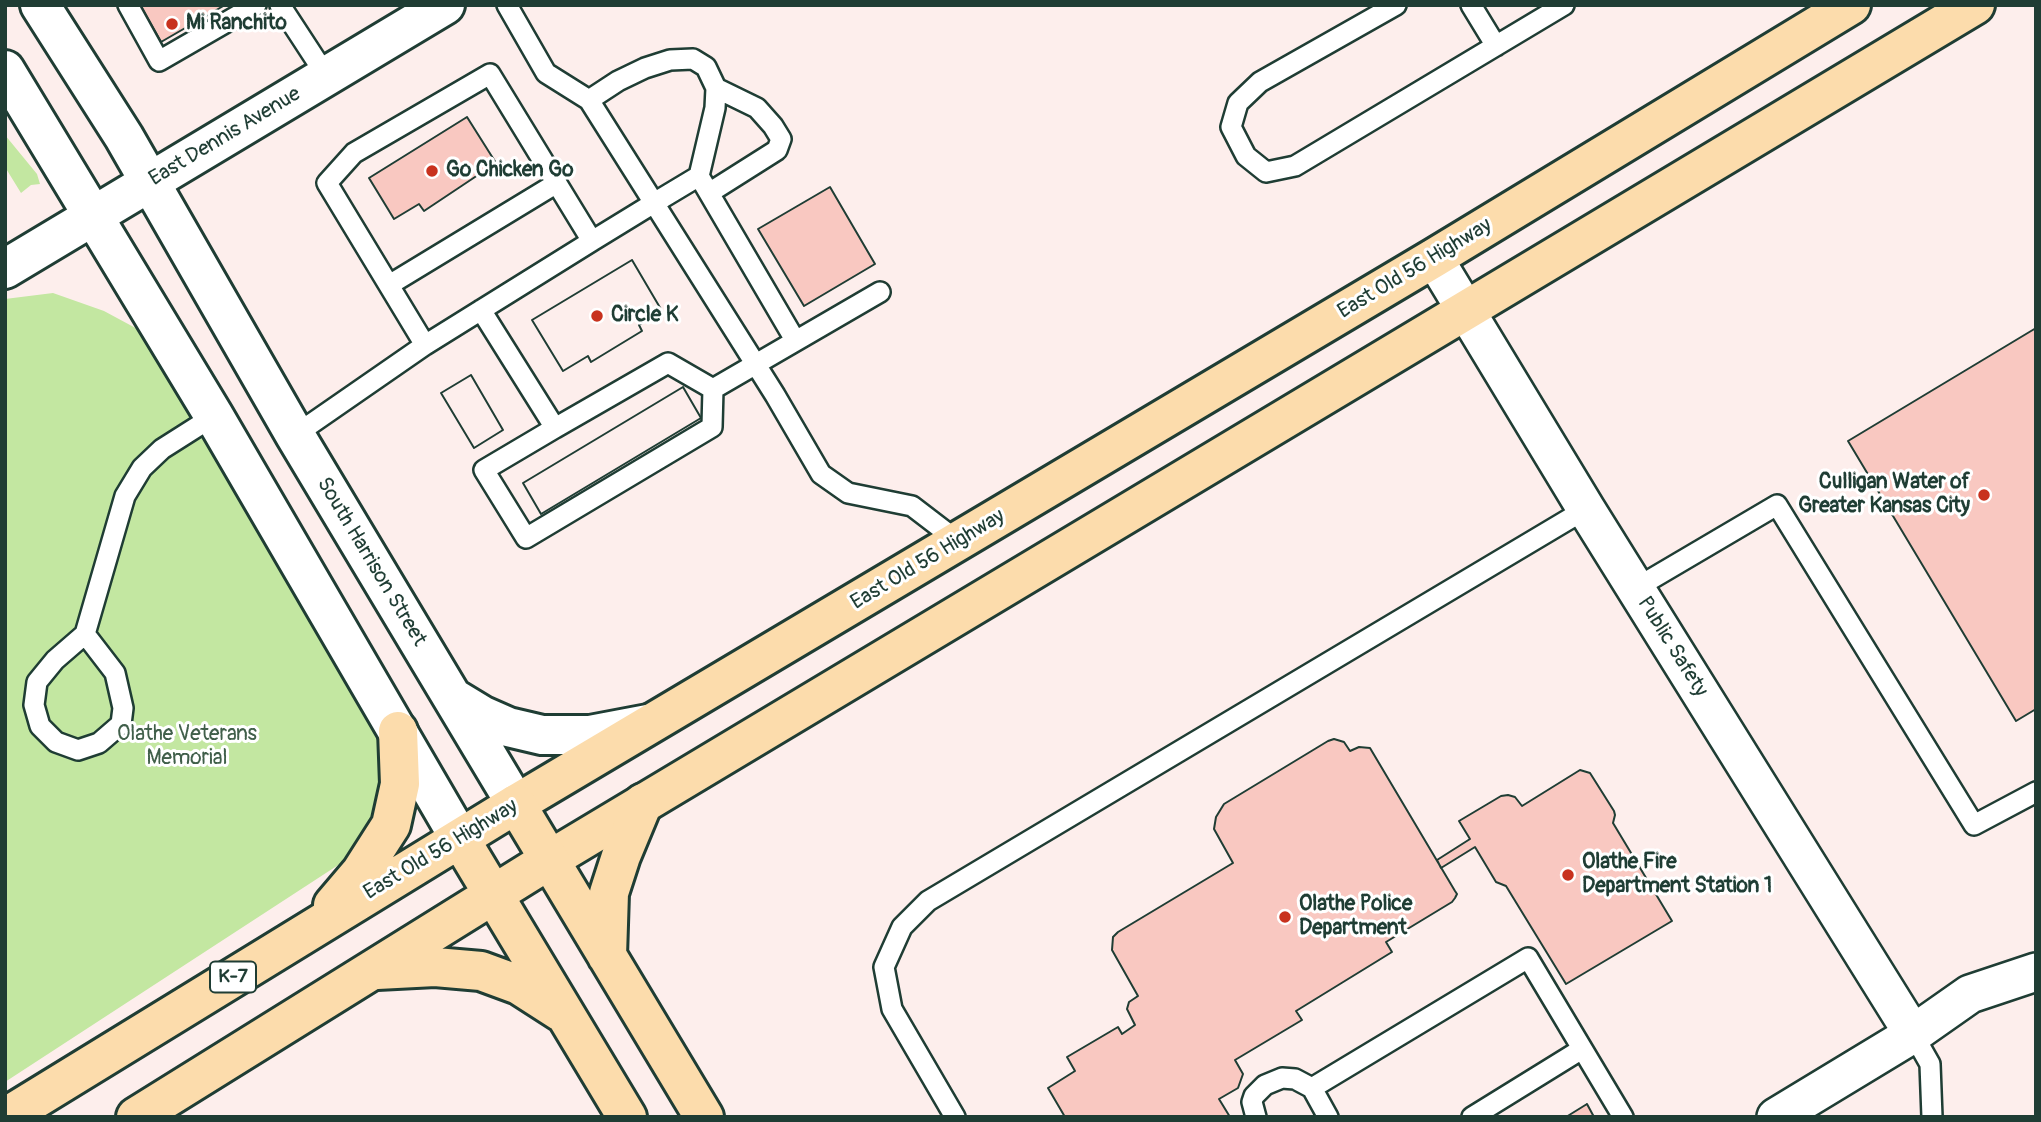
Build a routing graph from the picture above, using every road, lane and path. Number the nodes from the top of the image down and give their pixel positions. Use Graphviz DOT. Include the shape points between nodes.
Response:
graph roads {
  1 [pos="40,5"];
  2 [pos="128,5"];
  3 [pos="256,5"];
  4 [pos="280,5"];
  5 [pos="445,5"];
  6 [pos="507,5"];
  7 [pos="1396,5"];
  8 [pos="1471,5"];
  9 [pos="1564,5"];
  10 [pos="1851,5"];
  11 [pos="1975,5"];
  12 [pos="1496,46"];
  13 [pos="5,70"];
  14 [pos="327,77"];
  15 [pos="716,88"];
  16 [pos="589,100"];
  17 [pos="149,182"];
  18 [pos="557,183"];
  19 [pos="704,184"];
  20 [pos="654,203"];
  21 [pos="94,216"];
  22 [pos="592,241"];
  23 [pos="1434,258"];
  24 [pos="5,269"];
  25 [pos="389,285"];
  26 [pos="880,292"];
  27 [pos="481,310"];
  28 [pos="1466,310"];
  29 [pos="795,340"];
  30 [pos="425,345"];
  31 [pos="755,365"];
  32 [pos="713,389"];
  33 [pos="214,416"];
  34 [pos="555,428"];
  35 [pos="295,435"];
  36 [pos="1586,509"];
  37 [pos="959,542"];
  38 [pos="1636,588"];
  39 [pos="85,634"];
  40 [pos="453,698"];
  41 [pos="653,723"];
  42 [pos="398,731"];
  43 [pos="2036,792"];
  44 [pos="643,803"];
  45 [pos="516,804"];
  46 [pos="460,838"];
  47 [pos="549,860"];
  48 [pos="495,894"];
  49 [pos="313,928"];
  50 [pos="607,956"];
  51 [pos="371,971"];
  52 [pos="2036,972"];
  53 [pos="567,1016"];
  54 [pos="1913,1034"];
  55 [pos="1582,1049"];
  56 [pos="1312,1088"];
  57 [pos="6,1117"];
  58 [pos="135,1117"];
  59 [pos="627,1117"];
  60 [pos="704,1117"];
  61 [pos="955,1117"];
  62 [pos="1256,1117"];
  63 [pos="1328,1117"];
  64 [pos="1472,1117"];
  65 [pos="1623,1117"];
  66 [pos="1776,1117"];
  67 [pos="1932,1117"];
  1 -- 17 [label="main road, South Harrison Street"];
  2 -- 3 [label="lane" via="159,61"];
  4 -- 14 [label="lane"];
  5 -- 14 [label="main road, East Dennis Avenue"];
  6 -- 16 [label="lane" via="546,73"];
  7 -- 12 [label="lane" via="1260,82 1238,103 1231,127 1246,156 1266,172 1295,166"];
  8 -- 12 [label="lane"];
  9 -- 12 [label="lane"];
  10 -- 23 [label="main road, East Old 56 Highway"];
  11 -- 28 [label="main road"];
  13 -- 21 [label="main road"];
  14 -- 17 [label="main road, East Dennis Avenue"];
  15 -- 16 [label="lane" via="706,67 693,60 670,60 618,81"];
  15 -- 19 [label="lane"];
  15 -- 19 [label="lane" via="757,108 781,139 777,150"];
  16 -- 20 [label="lane"];
  17 -- 21 [label="main road, East Dennis Avenue"];
  17 -- 35 [label="main road, South Harrison Street"];
  18 -- 22 [label="lane"];
  18 -- 25 [label="lane"];
  18 -- 25 [label="lane" via="490,74 354,153 327,183"];
  19 -- 20 [label="lane"];
  19 -- 29 [label="lane"];
  20 -- 22 [label="lane"];
  20 -- 31 [label="lane"];
  21 -- 24 [label="main road, East Dennis Avenue"];
  21 -- 33 [label="main road"];
  22 -- 27 [label="lane"];
  23 -- 28 [label="street, Public Safety"];
  23 -- 37 [label="main road, East Old 56 Highway"];
  25 -- 30 [label="lane"];
  26 -- 29 [label="lane"];
  27 -- 30 [label="lane"];
  27 -- 34 [label="lane"];
  28 -- 36 [label="street, Public Safety"];
  28 -- 44 [label="main road"];
  29 -- 31 [label="lane"];
  30 -- 35 [label="lane"];
  31 -- 32 [label="lane"];
  31 -- 37 [label="lane" via="821,474 848,493 912,506"];
  32 -- 34 [label="lane" via="668,363"];
  32 -- 34 [label="lane" via="712,427 526,538 484,470"];
  33 -- 39 [label="lane" via="162,449 142,468 125,496"];
  33 -- 42 [label="main road"];
  35 -- 40 [label="main road, South Harrison Street"];
  36 -- 38 [label="street, Public Safety"];
  36 -- 61 [label="lane" via="928,901 902,928 884,967 892,1009"];
  37 -- 41 [label="main road, East Old 56 Highway"];
  38 -- 43 [label="lane" via="1777,505 1975,825"];
  38 -- 54 [label="street, Public Safety"];
  39 -- 39 [label="lane" via="37,682 34,705 40,726 56,742 78,750 99,743 121,724 123,708 116,673"];
  40 -- 41 [label="main road" via="508,727 542,735 590,735"];
  40 -- 45 [label="main road, South Harrison Street"];
  41 -- 45 [label="main road, East Old 56 Highway"];
  42 -- 46 [label="main road"];
  42 -- 49 [label="main road" via="400,784 391,825 361,872"];
  44 -- 47 [label="main road"];
  44 -- 50 [label="main road" via="609,893"];
  45 -- 46 [label="main road, East Old 56 Highway / K-7"];
  45 -- 47 [label="main road, South Harrison Street"];
  46 -- 48 [label="main road"];
  46 -- 49 [label="main road, East Old 56 Highway / K-7"];
  47 -- 48 [label="main road"];
  47 -- 50 [label="main road, South Harrison Street"];
  48 -- 51 [label="main road"];
  48 -- 53 [label="main road"];
  49 -- 57 [label="main road, East Old 56 Highway / K-7"];
  50 -- 60 [label="main road, South Harrison Street"];
  51 -- 53 [label="main road" via="435,967 481,971 519,985"];
  51 -- 58 [label="main road"];
  52 -- 54 [label="street" via="1970,994"];
  53 -- 59 [label="main road"];
  54 -- 66 [label="street"];
  54 -- 67 [label="lane" via="1930,1064"];
  55 -- 56 [label="lane" via="1528,958"];
  55 -- 64 [label="lane"];
  55 -- 65 [label="lane"];
  56 -- 62 [label="lane" via="1295,1079 1272,1081 1254,1096"];
  56 -- 63 [label="lane"];
}
